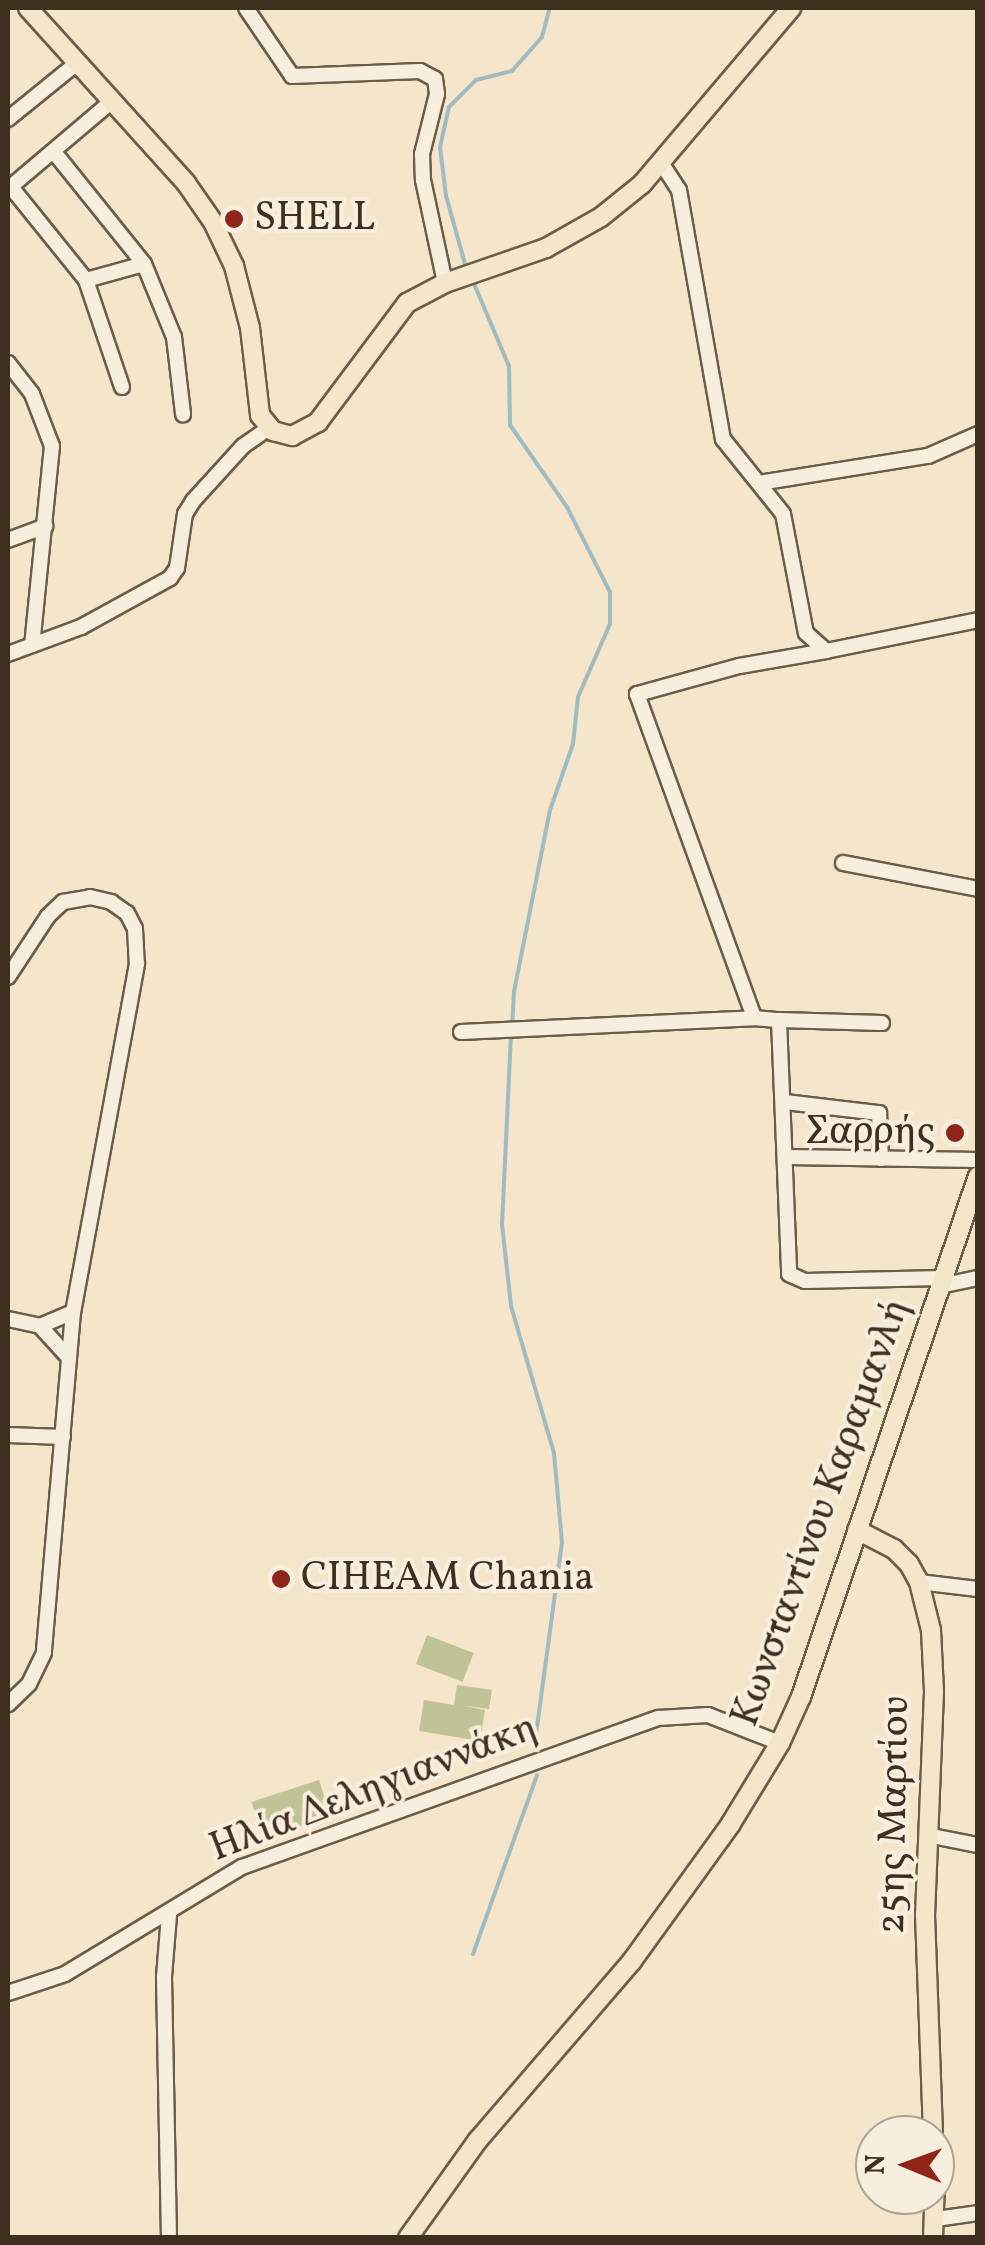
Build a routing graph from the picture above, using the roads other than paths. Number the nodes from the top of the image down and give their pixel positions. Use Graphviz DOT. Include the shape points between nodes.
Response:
graph roads {
  1 [pos="28,8"];
  2 [pos="791,8"];
  3 [pos="252,9"];
  4 [pos="77,62"];
  5 [pos="112,101"];
  6 [pos="8,119"];
  7 [pos="54,152"];
  8 [pos="662,164"];
  9 [pos="9,188"];
  10 [pos="144,264"];
  11 [pos="86,280"];
  12 [pos="450,282"];
  13 [pos="8,363"];
  14 [pos="122,387"];
  15 [pos="183,414"];
  16 [pos="269,428"];
  17 [pos="978,434"];
  18 [pos="758,484"];
  19 [pos="46,526"];
  20 [pos="8,540"];
  21 [pos="978,620"];
  22 [pos="32,645"];
  23 [pos="826,651"];
  24 [pos="8,654"];
  25 [pos="843,863"];
  26 [pos="978,888"];
  27 [pos="8,977"];
  28 [pos="754,1018"];
  29 [pos="779,1020"];
  30 [pos="882,1023"];
  31 [pos="460,1032"];
  32 [pos="785,1102"];
  33 [pos="787,1157"];
  34 [pos="882,1159"];
  35 [pos="978,1160"];
  36 [pos="978,1176"];
  37 [pos="978,1278"];
  38 [pos="942,1282"];
  39 [pos="74,1312"];
  40 [pos="8,1318"];
  41 [pos="40,1326"];
  42 [pos="69,1358"];
  43 [pos="8,1435"];
  44 [pos="64,1437"];
  45 [pos="857,1530"];
  46 [pos="918,1582"];
  47 [pos="978,1588"];
  48 [pos="8,1704"];
  49 [pos="780,1743"];
  50 [pos="927,1835"];
  51 [pos="978,1845"];
  52 [pos="168,1915"];
  53 [pos="8,1994"];
  54 [pos="932,2115"];
  55 [pos="978,2213"];
  56 [pos="935,2228"];
  57 [pos="168,2238"];
  58 [pos="408,2238"];
  1 -- 4 [label="main road"];
  2 -- 8 [label="main road"];
  3 -- 12 [label="street" via="292,76 420,71 435,79 422,154 428,212"];
  4 -- 5 [label="main road"];
  4 -- 6 [label="street"];
  5 -- 7 [label="street"];
  5 -- 16 [label="main road" via="186,183 234,266 250,328 258,408"];
  7 -- 9 [label="street"];
  7 -- 10 [label="street"];
  8 -- 12 [label="main road" via="568,237"];
  8 -- 18 [label="street" via="679,190 714,411 723,439"];
  9 -- 11 [label="street"];
  10 -- 11 [label="street"];
  10 -- 15 [label="street" via="174,337"];
  11 -- 14 [label="street"];
  12 -- 16 [label="main road" via="395,315 311,428 292,436"];
  13 -- 19 [label="street" via="50,434"];
  16 -- 22 [label="street" via="193,501 170,578"];
  17 -- 18 [label="street" via="928,456"];
  18 -- 23 [label="street" via="783,514 806,633"];
  19 -- 20 [label="street"];
  19 -- 22 [label="street"];
  21 -- 23 [label="street"];
  22 -- 24 [label="street"];
  23 -- 28 [label="street" via="636,694"];
  25 -- 26 [label="street"];
  27 -- 39 [label="street" via="62,902 111,902 135,929 137,964"];
  28 -- 29 [label="street"];
  28 -- 31 [label="street"];
  29 -- 30 [label="street"];
  29 -- 32 [label="street"];
  32 -- 33 [label="street"];
  32 -- 34 [label="street" via="879,1113"];
  33 -- 34 [label="street"];
  33 -- 38 [label="street" via="789,1274 805,1281"];
  34 -- 35 [label="street"];
  36 -- 38 [label="main road, Κωνσταντίνου Καραμανλή"];
  37 -- 38 [label="street"];
  38 -- 45 [label="main road, Κωνσταντίνου Καραμανλή"];
  39 -- 41 [label="street"];
  39 -- 42 [label="street"];
  40 -- 41 [label="street"];
  41 -- 42 [label="street"];
  42 -- 44 [label="street"];
  43 -- 44 [label="street"];
  44 -- 48 [label="street" via="44,1653 29,1684"];
  45 -- 46 [label="main road, 25ης Μαρτίου" via="902,1555"];
  45 -- 49 [label="main road, Κωνσταντίνου Καραμανλή"];
  46 -- 47 [label="street"];
  46 -- 50 [label="main road, 25ης Μαρτίου" via="931,1630 934,1692"];
  49 -- 52 [label="street, Ηλία Δεληγιαννάκη" via="708,1715 659,1718 242,1867"];
  49 -- 58 [label="main road, Κωνσταντίνου Καραμανλή" via="632,1961 478,2140"];
  50 -- 51 [label="street"];
  50 -- 54 [label="main road, 25ης Μαρτίου"];
  52 -- 53 [label="street, Ηλία Δεληγιαννάκη" via="65,1974"];
  52 -- 57 [label="street"];
  55 -- 56 [label="street"];
}
